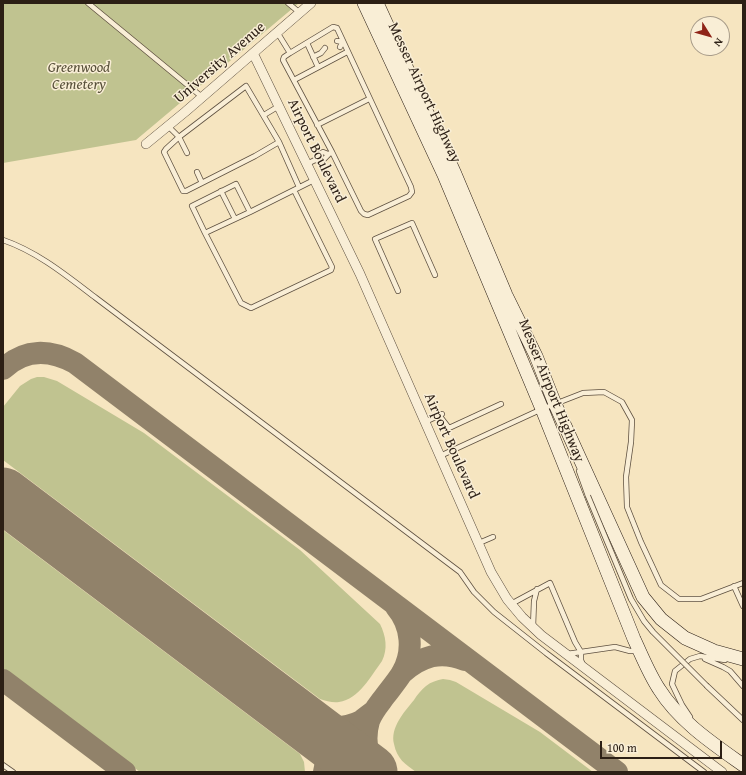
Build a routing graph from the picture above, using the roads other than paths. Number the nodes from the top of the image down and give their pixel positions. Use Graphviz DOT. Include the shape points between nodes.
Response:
graph roads {
  1 [pos="88,3"];
  2 [pos="288,3"];
  3 [pos="311,3"];
  4 [pos="364,3"];
  5 [pos="378,3"];
  6 [pos="300,12"];
  7 [pos="278,32"];
  8 [pos="337,41"];
  9 [pos="307,43"];
  10 [pos="342,44"];
  11 [pos="325,48"];
  12 [pos="348,52"];
  13 [pos="253,53"];
  14 [pos="290,53"];
  15 [pos="321,53"];
  16 [pos="328,54"];
  17 [pos="313,57"];
  18 [pos="318,67"];
  19 [pos="294,80"];
  20 [pos="202,97"];
  21 [pos="369,99"];
  22 [pos="278,106"];
  23 [pos="264,115"];
  24 [pos="317,125"];
  25 [pos="168,126"];
  26 [pos="178,136"];
  27 [pos="279,142"];
  28 [pos="146,144"];
  29 [pos="187,153"];
  30 [pos="330,153"];
  31 [pos="311,162"];
  32 [pos="197,172"];
  33 [pos="314,180"];
  34 [pos="202,183"];
  35 [pos="299,188"];
  36 [pos="294,190"];
  37 [pos="221,192"];
  38 [pos="250,212"];
  39 [pos="235,219"];
  40 [pos="205,234"];
  41 [pos="3,240"];
  42 [pos="435,275"];
  43 [pos="398,291"];
  44 [pos="502,404"];
  45 [pos="555,404"];
  46 [pos="542,409"];
  47 [pos="425,422"];
  48 [pos="440,456"];
  49 [pos="575,460"];
  50 [pos="578,468"];
  51 [pos="493,537"];
  52 [pos="479,544"];
  53 [pos="743,583"];
  54 [pos="734,586"];
  55 [pos="537,590"];
  56 [pos="511,604"];
  57 [pos="743,606"];
  58 [pos="533,627"];
  59 [pos="639,651"];
  60 [pos="582,652"];
  61 [pos="566,654"];
  62 [pos="700,656"];
  63 [pos="743,660"];
  64 [pos="584,668"];
  65 [pos="743,686"];
  66 [pos="743,720"];
  67 [pos="704,736"];
  68 [pos="721,749"];
  69 [pos="743,760"];
  70 [pos="3,765"];
  71 [pos="743,765"];
  72 [pos="13,772"];
  73 [pos="704,772"];
  74 [pos="722,772"];
  1 -- 20 [label="lane"];
  2 -- 6 [label="lane"];
  3 -- 6 [label="street, University Avenue"];
  4 -- 46 [label="main road, Messer Airport Highway" via="444,175"];
  5 -- 45 [label="main road, Messer Airport Highway" via="506,295 536,356"];
  6 -- 7 [label="street, University Avenue"];
  7 -- 13 [label="street, University Avenue"];
  7 -- 14 [label="lane"];
  8 -- 10 [label="lane"];
  9 -- 10 [label="lane" via="336,28"];
  9 -- 14 [label="lane"];
  9 -- 17 [label="lane"];
  10 -- 12 [label="lane"];
  11 -- 15 [label="lane"];
  12 -- 18 [label="lane"];
  12 -- 21 [label="lane"];
  13 -- 20 [label="street, University Avenue"];
  13 -- 22 [label="street, Airport Boulevard"];
  14 -- 19 [label="lane" via="283,60"];
  15 -- 16 [label="lane"];
  15 -- 17 [label="lane"];
  17 -- 18 [label="lane"];
  18 -- 19 [label="lane"];
  19 -- 24 [label="lane"];
  20 -- 25 [label="street, University Avenue"];
  21 -- 24 [label="lane"];
  21 -- 30 [label="lane" via="412,192 409,196 368,215 364,214"];
  22 -- 23 [label="lane"];
  22 -- 31 [label="street, Airport Boulevard"];
  23 -- 26 [label="lane" via="246,86"];
  23 -- 27 [label="lane"];
  24 -- 30 [label="lane"];
  25 -- 26 [label="lane"];
  25 -- 28 [label="street, University Avenue"];
  26 -- 29 [label="lane"];
  26 -- 34 [label="lane" via="164,152 183,191"];
  27 -- 34 [label="lane"];
  27 -- 35 [label="lane"];
  30 -- 31 [label="lane" via="326,158"];
  31 -- 33 [label="street, Airport Boulevard"];
  32 -- 34 [label="lane"];
  33 -- 35 [label="lane"];
  33 -- 47 [label="street, Airport Boulevard" via="360,274"];
  35 -- 36 [label="lane"];
  36 -- 38 [label="lane"];
  36 -- 40 [label="lane" via="332,267 327,273 251,308 241,303"];
  37 -- 38 [label="lane" via="236,184"];
  37 -- 39 [label="lane" via="228,198"];
  37 -- 40 [label="lane" via="192,206"];
  38 -- 39 [label="lane"];
  39 -- 40 [label="lane"];
  41 -- 73 [label="lane" via="41,258 460,572 474,592 494,612"];
  42 -- 43 [label="lane" via="412,223 375,239"];
  44 -- 47 [label="lane" via="449,428 440,415"];
  45 -- 46 [label="lane"];
  45 -- 49 [label="lane, Messer Airport Highway"];
  45 -- 54 [label="lane" via="583,393 604,392 622,402 632,420 626,477 627,508 661,585 679,599 701,599"];
  45 -- 63 [label="main road, Messer Airport Highway" via="643,597 661,619 685,638"];
  46 -- 48 [label="lane"];
  46 -- 59 [label="main road, Messer Airport Highway"];
  47 -- 48 [label="street, Airport Boulevard"];
  48 -- 52 [label="street, Airport Boulevard"];
  50 -- 66 [label="lane, Messer Airport Highway, bridge" via="636,609 653,632"];
  51 -- 52 [label="lane"];
  52 -- 56 [label="street, Airport Boulevard" via="491,572"];
  53 -- 54 [label="lane"];
  54 -- 57 [label="lane"];
  55 -- 56 [label="lane"];
  55 -- 58 [label="lane"];
  55 -- 60 [label="lane" via="550,583 575,642"];
  56 -- 58 [label="street, Airport Boulevard"];
  58 -- 61 [label="street, Airport Boulevard"];
  59 -- 60 [label="lane" via="616,647"];
  59 -- 67 [label="main road, Messer Airport Highway" via="658,689 686,721"];
  60 -- 61 [label="lane"];
  60 -- 64 [label="lane"];
  61 -- 64 [label="street, Airport Boulevard"];
  62 -- 63 [label="lane"];
  62 -- 65 [label="lane" via="730,671"];
  62 -- 67 [label="lane" via="690,659 675,671 672,684 682,705"];
  64 -- 74 [label="street, Airport Boulevard"];
  67 -- 68 [label="main road, Messer Airport Highway"];
  68 -- 69 [label="lane"];
  68 -- 71 [label="main road, Messer Airport Highway"];
  70 -- 72 [label="lane"];
}
